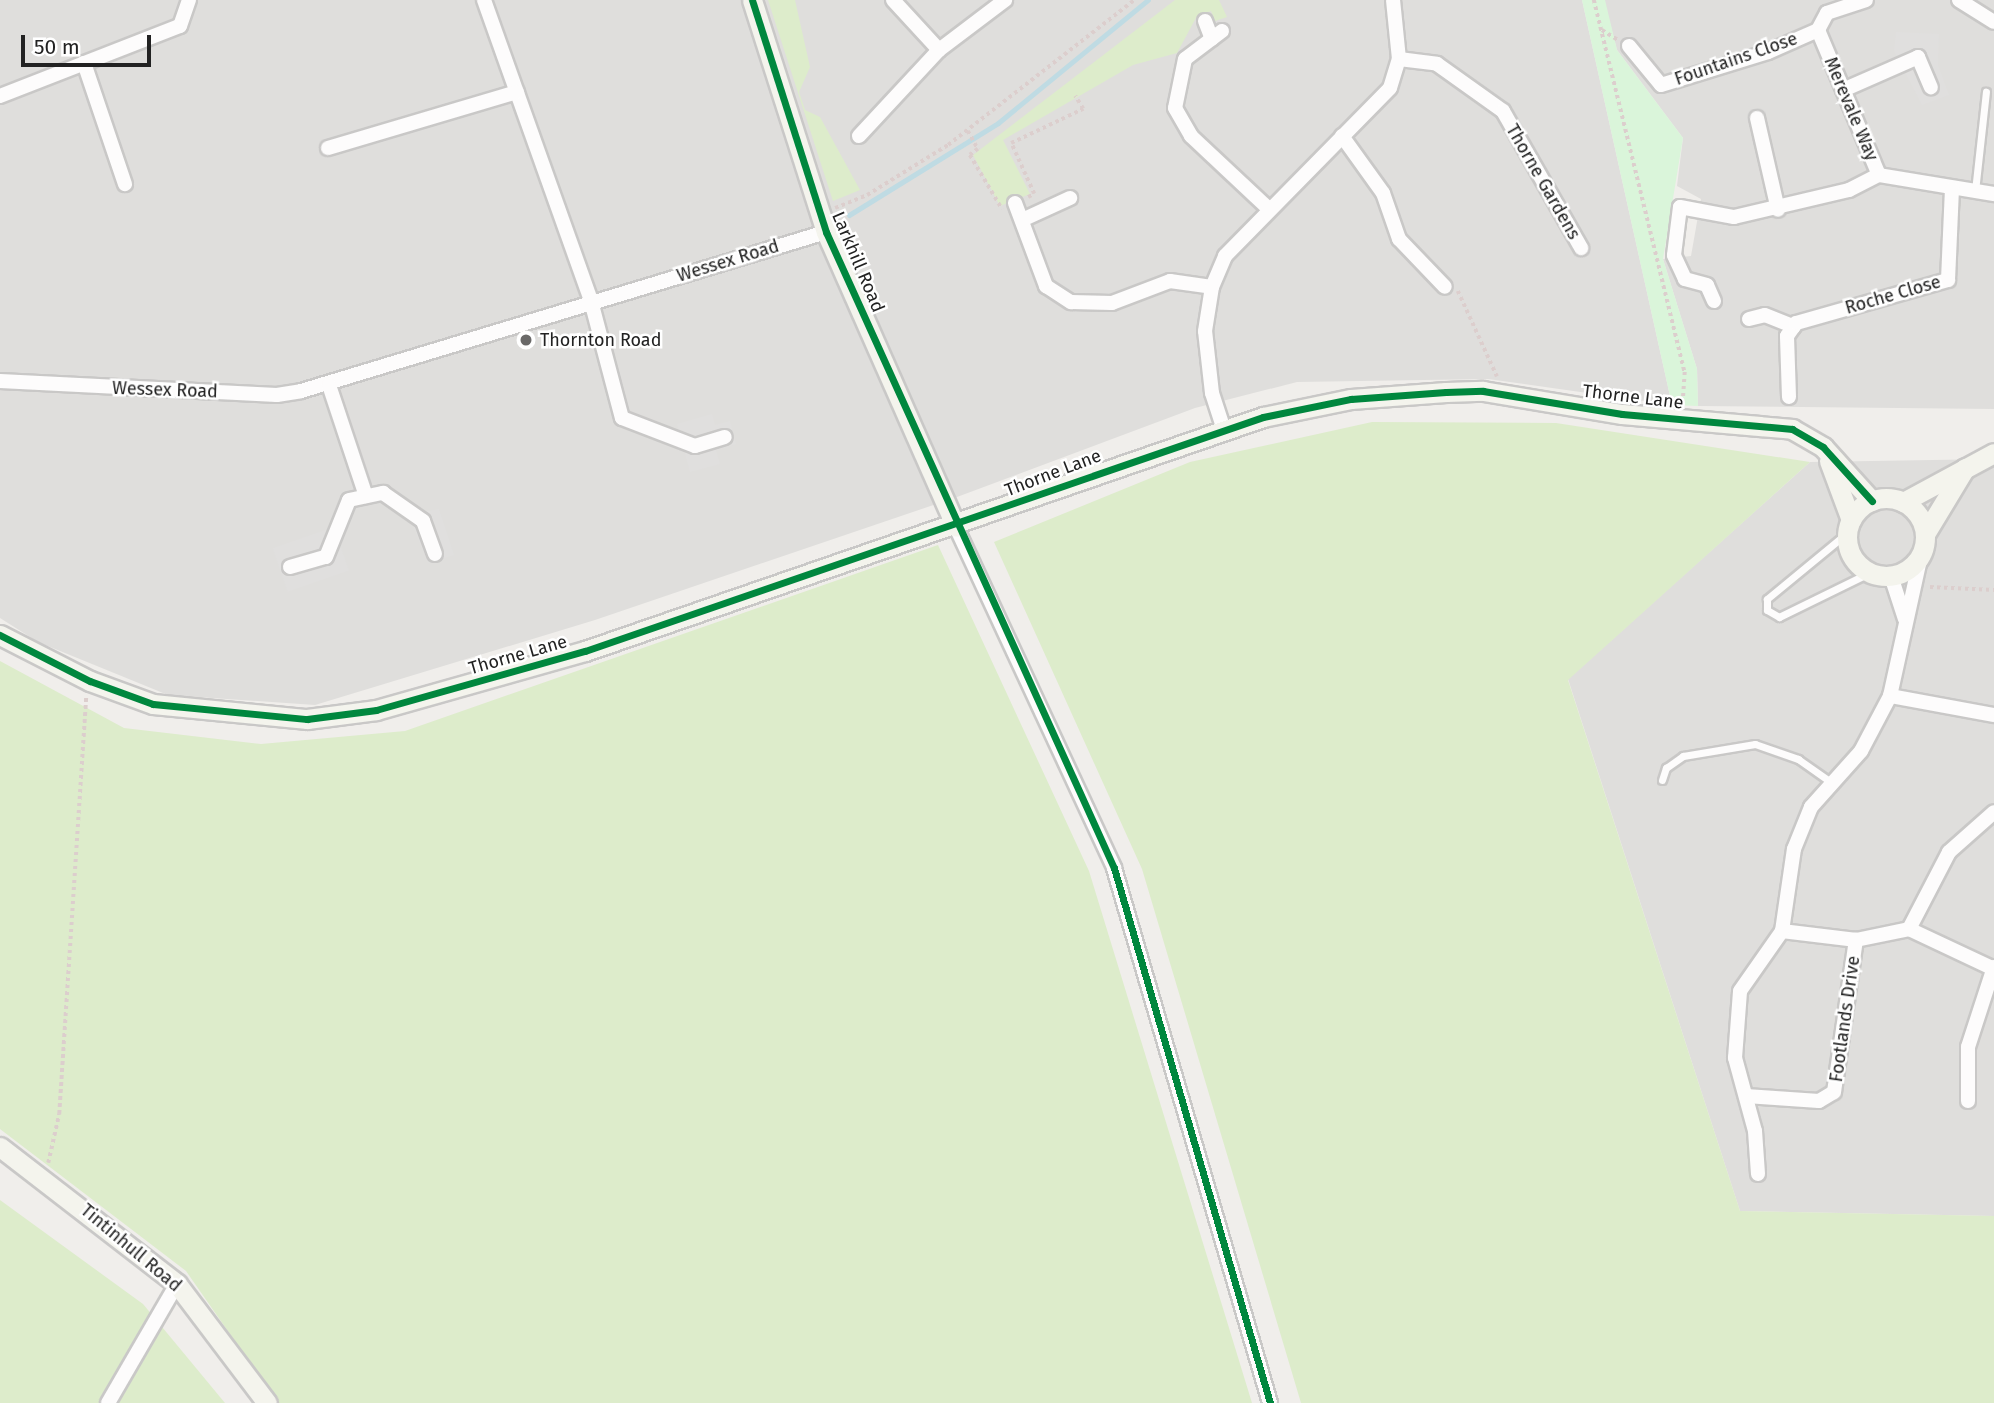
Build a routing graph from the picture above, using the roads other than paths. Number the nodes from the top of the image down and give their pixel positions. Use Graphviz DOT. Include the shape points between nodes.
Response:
graph roads {
  1 [pos="190,0"];
  2 [pos="484,0"];
  3 [pos="752,0"];
  4 [pos="893,0"];
  5 [pos="1005,0"];
  6 [pos="1393,0"];
  7 [pos="1867,0"];
  8 [pos="1959,0"];
  9 [pos="1205,21"];
  10 [pos="1994,22"];
  11 [pos="1818,30"];
  12 [pos="1629,46"];
  13 [pos="939,50"];
  14 [pos="1399,59"];
  15 [pos="84,64"];
  16 [pos="1931,87"];
  17 [pos="1843,90"];
  18 [pos="517,92"];
  19 [pos="1986,92"];
  20 [pos="0,96"];
  21 [pos="1757,118"];
  22 [pos="859,136"];
  23 [pos="1342,136"];
  24 [pos="328,148"];
  25 [pos="1879,175"];
  26 [pos="125,184"];
  27 [pos="1952,189"];
  28 [pos="1975,192"];
  29 [pos="1994,194"];
  30 [pos="1070,198"];
  31 [pos="1015,202"];
  32 [pos="1270,210"];
  33 [pos="1778,210"];
  34 [pos="1022,220"];
  35 [pos="823,223"];
  36 [pos="1581,248"];
  37 [pos="1445,287"];
  38 [pos="1212,288"];
  39 [pos="1714,300"];
  40 [pos="591,302"];
  41 [pos="1749,319"];
  42 [pos="1794,327"];
  43 [pos="0,381"];
  44 [pos="329,386"];
  45 [pos="1789,397"];
  46 [pos="1224,430"];
  47 [pos="725,437"];
  48 [pos="1823,447"];
  49 [pos="1994,453"];
  50 [pos="1968,464"];
  51 [pos="366,496"];
  52 [pos="1872,501"];
  53 [pos="1903,502"];
  54 [pos="1849,526"];
  55 [pos="956,527"];
  56 [pos="1925,534"];
  57 [pos="435,554"];
  58 [pos="1921,555"];
  59 [pos="290,567"];
  60 [pos="1870,573"];
  61 [pos="1891,576"];
  62 [pos="1905,620"];
  63 [pos="0,635"];
  64 [pos="1890,696"];
  65 [pos="1994,715"];
  66 [pos="1662,780"];
  67 [pos="1832,783"];
  68 [pos="1994,812"];
  69 [pos="1909,929"];
  70 [pos="1782,931"];
  71 [pos="1856,940"];
  72 [pos="1993,967"];
  73 [pos="1746,1096"];
  74 [pos="1968,1101"];
  75 [pos="0,1147"];
  76 [pos="1758,1174"];
  77 [pos="177,1284"];
  78 [pos="108,1403"];
  79 [pos="267,1403"];
  80 [pos="1270,1403"];
  1 -- 15 [label="street" via="180,26"];
  2 -- 18 [label="street"];
  3 -- 35 [label="street, Larkhill Road"];
  4 -- 13 [label="street"];
  5 -- 13 [label="street"];
  6 -- 14 [label="street"];
  7 -- 11 [label="street" via="1827,13"];
  8 -- 10 [label="street"];
  9 -- 32 [label="street" via="1217,35 1185,59 1175,108 1191,136"];
  11 -- 12 [label="street, Fountains Close" via="1768,52 1661,85"];
  11 -- 17 [label="street, Merevale Way"];
  13 -- 22 [label="street"];
  14 -- 23 [label="street" via="1390,88"];
  14 -- 36 [label="street, Thorne Gardens" via="1437,64 1503,111"];
  15 -- 20 [label="street"];
  15 -- 26 [label="street"];
  16 -- 17 [label="street" via="1918,57"];
  17 -- 25 [label="street, Merevale Way"];
  18 -- 24 [label="street"];
  18 -- 40 [label="street"];
  19 -- 28 [label="lane"];
  21 -- 33 [label="street"];
  23 -- 32 [label="street"];
  23 -- 37 [label="street" via="1383,193 1399,239"];
  25 -- 27 [label="street, Merevale Way"];
  25 -- 33 [label="street" via="1849,190"];
  27 -- 28 [label="street, Merevale Way"];
  27 -- 42 [label="street, Roche Close" via="1948,280"];
  28 -- 29 [label="street, Merevale Way"];
  30 -- 34 [label="street"];
  31 -- 34 [label="street"];
  32 -- 38 [label="street" via="1225,256"];
  33 -- 39 [label="street" via="1734,217 1680,207 1674,255 1685,279 1707,285"];
  34 -- 38 [label="street" via="1046,286 1071,302 1112,303 1170,281"];
  35 -- 40 [label="street, Wessex Road"];
  35 -- 55 [label="street, Larkhill Road"];
  38 -- 46 [label="street" via="1205,331 1212,393"];
  40 -- 44 [label="street, Wessex Road"];
  40 -- 47 [label="street" via="622,418 695,446"];
  41 -- 42 [label="street" via="1765,315"];
  42 -- 45 [label="street" via="1787,336"];
  43 -- 44 [label="street, Wessex Road" via="277,395"];
  44 -- 51 [label="street"];
  46 -- 48 [label="street, Thorne Lane" via="1304,406 1446,392 1505,394 1793,429"];
  46 -- 55 [label="street, Thorne Lane"];
  48 -- 52 [label="street, Thorne Lane"];
  48 -- 54 [label="street"];
  49 -- 50 [label="street"];
  50 -- 53 [label="street"];
  50 -- 56 [label="street"];
  51 -- 57 [label="street" via="383,493 424,521"];
  51 -- 59 [label="street" via="349,500 326,557"];
  52 -- 53 [label="street"];
  52 -- 54 [label="street"];
  53 -- 56 [label="street" via="1914,510"];
  54 -- 60 [label="street" via="1853,558"];
  54 -- 60 [label="lane" via="1767,599 1767,610 1779,617"];
  55 -- 63 [label="street, Thorne Lane" via="585,652 376,710 307,719 153,704 90,681"];
  55 -- 80 [label="street" via="1114,868"];
  56 -- 58 [label="street"];
  58 -- 61 [label="street"];
  58 -- 62 [label="street"];
  60 -- 61 [label="street"];
  61 -- 62 [label="street"];
  62 -- 64 [label="street"];
  64 -- 65 [label="street"];
  64 -- 67 [label="street" via="1861,751"];
  66 -- 67 [label="lane" via="1666,768 1683,756 1755,744 1798,759"];
  67 -- 70 [label="street" via="1811,807 1794,849"];
  68 -- 69 [label="street" via="1949,852"];
  69 -- 71 [label="street"];
  69 -- 72 [label="street"];
  70 -- 71 [label="street"];
  70 -- 73 [label="street" via="1740,992 1733,1042"];
  71 -- 73 [label="street, Footlands Drive" via="1834,1092 1819,1101"];
  72 -- 74 [label="street" via="1968,1047"];
  73 -- 76 [label="street"];
  75 -- 77 [label="street, Tintinhull Road"];
  77 -- 78 [label="street"];
  77 -- 79 [label="street, Tintinhull Road"];
}
